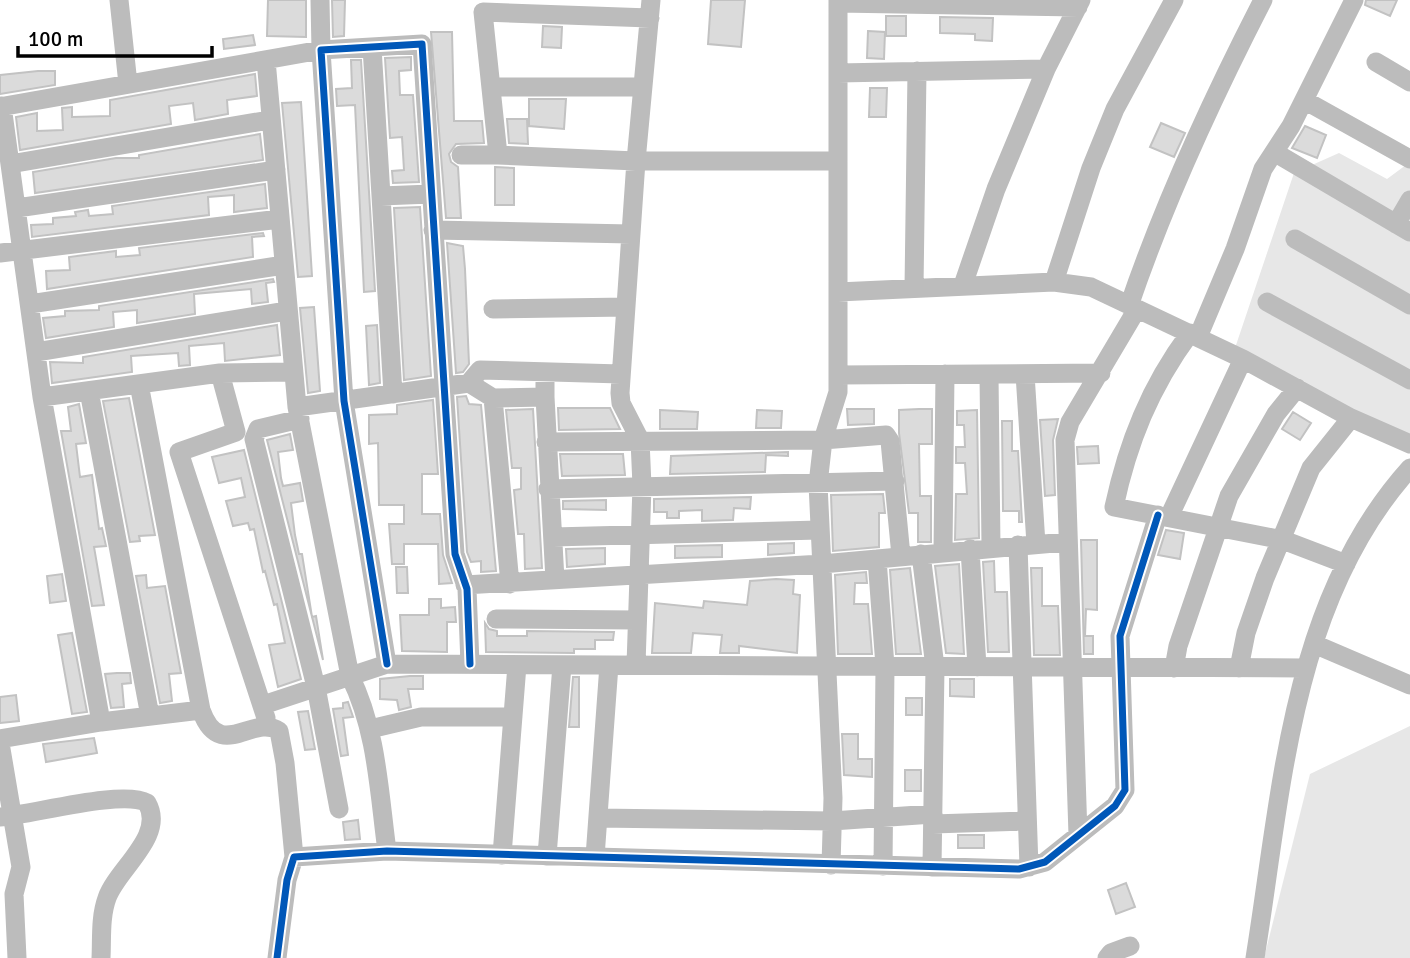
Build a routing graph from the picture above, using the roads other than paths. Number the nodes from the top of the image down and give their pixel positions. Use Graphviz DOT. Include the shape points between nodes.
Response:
graph roads {
  1 [pos="119,0"];
  2 [pos="320,0"];
  3 [pos="1174,0"];
  4 [pos="1263,0"];
  5 [pos="1354,0"];
  6 [pos="838,1"];
  7 [pos="1079,4"];
  8 [pos="482,6"];
  9 [pos="650,9"];
  10 [pos="372,47"];
  11 [pos="321,50"];
  12 [pos="266,60"];
  13 [pos="1376,62"];
  14 [pos="1046,69"];
  15 [pos="917,71"];
  16 [pos="838,72"];
  17 [pos="1410,82"];
  18 [pos="128,84"];
  19 [pos="493,87"];
  20 [pos="643,87"];
  21 [pos="1304,100"];
  22 [pos="1,106"];
  23 [pos="269,121"];
  24 [pos="1274,152"];
  25 [pos="461,155"];
  26 [pos="499,155"];
  27 [pos="1410,159"];
  28 [pos="636,161"];
  29 [pos="838,161"];
  30 [pos="10,164"];
  31 [pos="276,170"];
  32 [pos="431,194"];
  33 [pos="381,196"];
  34 [pos="1410,201"];
  35 [pos="17,208"];
  36 [pos="280,219"];
  37 [pos="1403,228"];
  38 [pos="433,230"];
  39 [pos="631,234"];
  40 [pos="1296,239"];
  41 [pos="23,252"];
  42 [pos="0,253"];
  43 [pos="284,265"];
  44 [pos="1054,282"];
  45 [pos="963,285"];
  46 [pos="914,288"];
  47 [pos="838,292"];
  48 [pos="1267,302"];
  49 [pos="30,304"];
  50 [pos="1410,305"];
  51 [pos="626,307"];
  52 [pos="1133,308"];
  53 [pos="493,309"];
  54 [pos="287,311"];
  55 [pos="1194,335"];
  56 [pos="36,352"];
  57 [pos="1242,359"];
  58 [pos="293,372"];
  59 [pos="545,372"];
  60 [pos="220,373"];
  61 [pos="1101,373"];
  62 [pos="621,374"];
  63 [pos="945,374"];
  64 [pos="989,374"];
  65 [pos="1025,374"];
  66 [pos="838,375"];
  67 [pos="1410,380"];
  68 [pos="469,383"];
  69 [pos="139,384"];
  70 [pos="442,388"];
  71 [pos="1297,388"];
  72 [pos="89,391"];
  73 [pos="393,394"];
  74 [pos="42,397"];
  75 [pos="545,397"];
  76 [pos="493,398"];
  77 [pos="344,401"];
  78 [pos="298,413"];
  79 [pos="1351,418"];
  80 [pos="258,429"];
  81 [pos="236,432"];
  82 [pos="640,440"];
  83 [pos="823,440"];
  84 [pos="547,442"];
  85 [pos="1410,444"];
  86 [pos="1410,468"];
  87 [pos="895,481"];
  88 [pos="818,484"];
  89 [pos="642,486"];
  90 [pos="548,489"];
  91 [pos="1163,516"];
  92 [pos="1220,527"];
  93 [pos="819,530"];
  94 [pos="553,537"];
  95 [pos="638,537"];
  96 [pos="1283,540"];
  97 [pos="1066,542"];
  98 [pos="1027,544"];
  99 [pos="991,547"];
  100 [pos="970,549"];
  101 [pos="943,551"];
  102 [pos="921,554"];
  103 [pos="901,556"];
  104 [pos="877,559"];
  105 [pos="822,564"];
  106 [pos="1346,564"];
  107 [pos="638,577"];
  108 [pos="555,580"];
  109 [pos="510,584"];
  110 [pos="466,585"];
  111 [pos="496,619"];
  112 [pos="637,620"];
  113 [pos="1314,643"];
  114 [pos="387,664"];
  115 [pos="470,664"];
  116 [pos="517,665"];
  117 [pos="562,665"];
  118 [pos="609,665"];
  119 [pos="636,665"];
  120 [pos="827,666"];
  121 [pos="885,666"];
  122 [pos="935,667"];
  123 [pos="978,667"];
  124 [pos="1024,667"];
  125 [pos="1072,667"];
  126 [pos="1119,667"];
  127 [pos="1174,668"];
  128 [pos="1239,668"];
  129 [pos="1304,668"];
  130 [pos="350,676"];
  131 [pos="1410,685"];
  132 [pos="316,687"];
  133 [pos="263,705"];
  134 [pos="201,710"];
  135 [pos="150,716"];
  136 [pos="513,717"];
  137 [pos="100,722"];
  138 [pos="269,727"];
  139 [pos="370,729"];
  140 [pos="0,741"];
  141 [pos="338,809"];
  142 [pos="6,817"];
  143 [pos="883,817"];
  144 [pos="598,818"];
  145 [pos="933,819"];
  146 [pos="832,821"];
  147 [pos="1027,821"];
  148 [pos="1078,835"];
  149 [pos="387,851"];
  150 [pos="502,855"];
  151 [pos="547,856"];
  152 [pos="294,857"];
  153 [pos="595,858"];
  154 [pos="831,865"];
  155 [pos="883,866"];
  156 [pos="932,867"];
  157 [pos="1029,867"];
  158 [pos="1130,946"];
  159 [pos="17,958"];
  160 [pos="101,958"];
  161 [pos="277,958"];
  162 [pos="1107,958"];
  163 [pos="1255,958"];
  1 -- 18 [label="street"];
  2 -- 11 [label="street"];
  3 -- 44 [label="street" via="1115,109"];
  4 -- 52 [label="street" via="1158,221"];
  5 -- 21 [label="street"];
  6 -- 7 [label="street"];
  6 -- 16 [label="street"];
  7 -- 14 [label="street"];
  8 -- 9 [label="street"];
  8 -- 19 [label="street"];
  9 -- 20 [label="street"];
  10 -- 11 [label="street"];
  10 -- 32 [label="street" via="422,44"];
  10 -- 33 [label="street"];
  11 -- 12 [label="street"];
  11 -- 77 [label="street"];
  12 -- 18 [label="street"];
  12 -- 23 [label="street"];
  13 -- 17 [label="street"];
  14 -- 15 [label="street"];
  14 -- 45 [label="street" via="996,189"];
  15 -- 16 [label="street"];
  15 -- 46 [label="street"];
  16 -- 29 [label="street"];
  18 -- 22 [label="street"];
  19 -- 20 [label="street"];
  19 -- 26 [label="street"];
  20 -- 28 [label="street"];
  21 -- 24 [label="street"];
  21 -- 27 [label="street"];
  22 -- 30 [label="street"];
  23 -- 30 [label="street"];
  23 -- 31 [label="street"];
  24 -- 37 [label="street"];
  24 -- 55 [label="street"];
  25 -- 26 [label="street"];
  26 -- 28 [label="street"];
  28 -- 29 [label="street"];
  28 -- 39 [label="street"];
  29 -- 47 [label="street"];
  30 -- 35 [label="street"];
  31 -- 35 [label="street"];
  31 -- 36 [label="street"];
  32 -- 33 [label="street"];
  32 -- 38 [label="street"];
  33 -- 73 [label="street"];
  34 -- 37 [label="street"];
  35 -- 41 [label="street"];
  36 -- 41 [label="street"];
  36 -- 43 [label="street"];
  38 -- 39 [label="street"];
  38 -- 70 [label="street"];
  39 -- 51 [label="street"];
  40 -- 50 [label="street"];
  41 -- 42 [label="street"];
  41 -- 49 [label="street"];
  43 -- 49 [label="street"];
  43 -- 54 [label="street"];
  44 -- 45 [label="street"];
  44 -- 52 [label="street" via="1091,287"];
  45 -- 46 [label="street"];
  46 -- 47 [label="street"];
  47 -- 66 [label="street"];
  48 -- 67 [label="street"];
  49 -- 56 [label="street"];
  51 -- 53 [label="street"];
  51 -- 62 [label="street"];
  52 -- 55 [label="street"];
  52 -- 61 [label="street"];
  54 -- 56 [label="street"];
  54 -- 58 [label="street"];
  55 -- 57 [label="street"];
  55 -- 91 [label="street" via="1164,367 1140,414 1114,507"];
  56 -- 74 [label="street"];
  57 -- 71 [label="street"];
  57 -- 91 [label="street"];
  58 -- 60 [label="street"];
  58 -- 78 [label="street"];
  59 -- 62 [label="street"];
  59 -- 68 [label="street" via="480,370"];
  59 -- 75 [label="street"];
  60 -- 69 [label="street"];
  60 -- 81 [label="street"];
  61 -- 65 [label="street"];
  61 -- 97 [label="street" via="1067,429"];
  62 -- 82 [label="street" via="620,400"];
  63 -- 64 [label="street"];
  63 -- 66 [label="street"];
  63 -- 101 [label="street"];
  64 -- 65 [label="street"];
  64 -- 99 [label="street"];
  65 -- 98 [label="street"];
  66 -- 83 [label="street" via="838,392"];
  68 -- 70 [label="street"];
  68 -- 76 [label="street"];
  69 -- 72 [label="street"];
  69 -- 134 [label="street"];
  70 -- 73 [label="street"];
  70 -- 110 [label="street" via="455,554"];
  71 -- 79 [label="street"];
  71 -- 92 [label="street" via="1276,414 1230,496"];
  72 -- 74 [label="street"];
  72 -- 135 [label="street"];
  73 -- 77 [label="street"];
  74 -- 137 [label="street"];
  75 -- 76 [label="street"];
  75 -- 84 [label="street"];
  76 -- 109 [label="street"];
  77 -- 78 [label="street"];
  77 -- 114 [label="street"];
  78 -- 80 [label="street"];
  78 -- 130 [label="street"];
  79 -- 85 [label="street"];
  79 -- 96 [label="street" via="1311,468"];
  80 -- 81 [label="street"];
  80 -- 132 [label="street" via="254,439"];
  81 -- 133 [label="street" via="179,453"];
  82 -- 83 [label="street"];
  82 -- 84 [label="street"];
  82 -- 89 [label="street"];
  83 -- 87 [label="street" via="888,436"];
  83 -- 88 [label="street"];
  84 -- 90 [label="street"];
  86 -- 106 [label="street" via="1353,545"];
  87 -- 88 [label="street"];
  87 -- 103 [label="street"];
  88 -- 89 [label="street"];
  88 -- 93 [label="street"];
  89 -- 90 [label="street"];
  89 -- 95 [label="street"];
  90 -- 94 [label="street"];
  91 -- 92 [label="street"];
  91 -- 126 [label="street" via="1120,636"];
  92 -- 96 [label="street"];
  92 -- 127 [label="street"];
  93 -- 95 [label="street"];
  93 -- 105 [label="street"];
  94 -- 95 [label="street"];
  94 -- 108 [label="street"];
  95 -- 107 [label="street"];
  96 -- 106 [label="street"];
  96 -- 128 [label="street" via="1261,589"];
  97 -- 98 [label="street"];
  97 -- 125 [label="street"];
  98 -- 99 [label="street"];
  98 -- 124 [label="street"];
  99 -- 100 [label="street"];
  100 -- 101 [label="street"];
  100 -- 123 [label="street"];
  101 -- 102 [label="street"];
  102 -- 103 [label="street"];
  102 -- 122 [label="street"];
  103 -- 104 [label="street"];
  104 -- 105 [label="street"];
  104 -- 121 [label="street"];
  105 -- 107 [label="street"];
  105 -- 120 [label="street"];
  106 -- 113 [label="street"];
  107 -- 108 [label="street"];
  107 -- 112 [label="street"];
  108 -- 109 [label="street"];
  109 -- 110 [label="street"];
  110 -- 115 [label="street"];
  111 -- 112 [label="street"];
  112 -- 119 [label="street"];
  113 -- 129 [label="street"];
  113 -- 131 [label="street"];
  114 -- 115 [label="street"];
  114 -- 130 [label="street"];
  115 -- 116 [label="street"];
  116 -- 117 [label="street"];
  116 -- 136 [label="street"];
  117 -- 118 [label="street"];
  117 -- 151 [label="street"];
  118 -- 119 [label="street"];
  118 -- 144 [label="street"];
  119 -- 120 [label="street"];
  120 -- 121 [label="street"];
  120 -- 146 [label="street"];
  121 -- 122 [label="street"];
  121 -- 143 [label="street"];
  122 -- 123 [label="street"];
  122 -- 145 [label="street"];
  123 -- 124 [label="street"];
  124 -- 125 [label="street"];
  124 -- 147 [label="street"];
  125 -- 126 [label="street"];
  125 -- 148 [label="street"];
  126 -- 127 [label="street"];
  126 -- 148 [label="street" via="1125,790 1115,806"];
  127 -- 128 [label="street"];
  128 -- 129 [label="street"];
  129 -- 163 [label="street"];
  130 -- 132 [label="street"];
  130 -- 139 [label="street"];
  132 -- 133 [label="street"];
  132 -- 141 [label="street"];
  133 -- 138 [label="street"];
  134 -- 135 [label="street"];
  134 -- 138 [label="street" via="209,728 219,734"];
  135 -- 137 [label="street"];
  136 -- 139 [label="street" via="421,717"];
  136 -- 150 [label="street"];
  137 -- 140 [label="street"];
  138 -- 152 [label="street" via="279,731"];
  139 -- 149 [label="street"];
  140 -- 142 [label="street"];
  142 -- 159 [label="street" via="21,867 14,894"];
  142 -- 160 [label="street" via="83,803 147,803 152,818 148,835 105,901"];
  143 -- 145 [label="street"];
  143 -- 146 [label="street"];
  143 -- 155 [label="street"];
  144 -- 146 [label="street"];
  144 -- 153 [label="street"];
  145 -- 147 [label="street"];
  145 -- 156 [label="street"];
  146 -- 154 [label="street"];
  147 -- 157 [label="street"];
  148 -- 157 [label="street" via="1045,862"];
  149 -- 150 [label="street"];
  149 -- 152 [label="street"];
  150 -- 151 [label="street"];
  151 -- 153 [label="street"];
  152 -- 161 [label="street"];
  153 -- 154 [label="street"];
  154 -- 155 [label="street"];
  155 -- 156 [label="street"];
  156 -- 157 [label="street"];
  158 -- 162 [label="street"];
}
